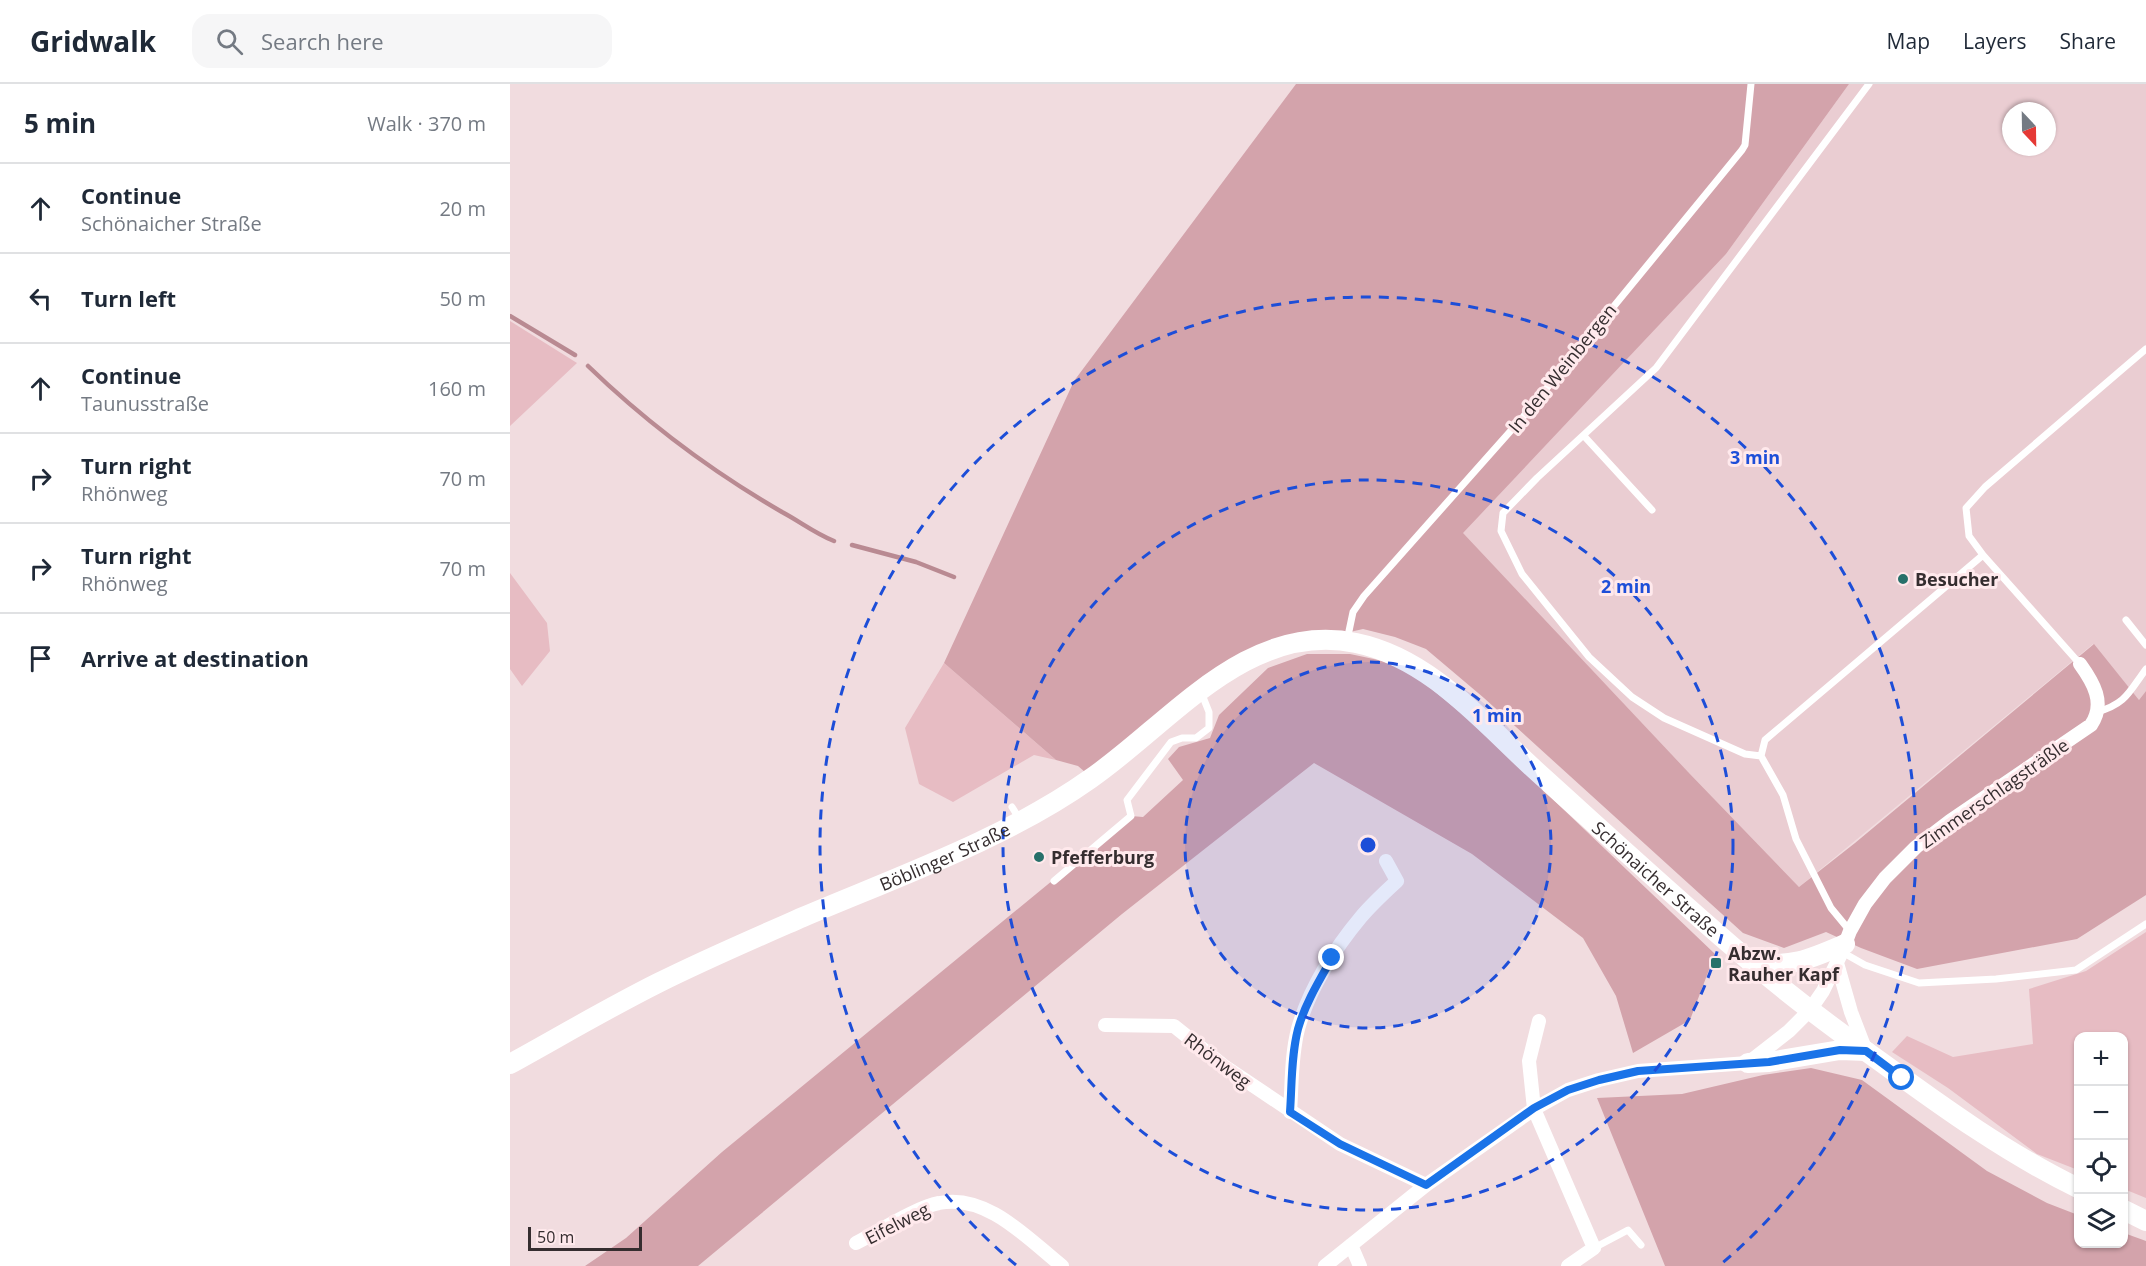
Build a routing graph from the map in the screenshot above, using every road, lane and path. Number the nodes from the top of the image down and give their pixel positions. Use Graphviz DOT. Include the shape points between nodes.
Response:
graph roads {
  1 [pos="1751,84"];
  2 [pos="1869,84"];
  3 [pos="2146,349"];
  4 [pos="1584,436"];
  5 [pos="1652,510"];
  6 [pos="1983,555"];
  7 [pos="2126,620"];
  8 [pos="1353,639"];
  9 [pos="2146,645"];
  10 [pos="2080,664"];
  11 [pos="2146,669"];
  12 [pos="1200,690"];
  13 [pos="2097,712"];
  14 [pos="1761,756"];
  15 [pos="1386,861"];
  16 [pos="1054,881"];
  17 [pos="2146,924"];
  18 [pos="1844,948"];
  19 [pos="1752,963"];
  20 [pos="1810,1010"];
  21 [pos="1539,1021"];
  22 [pos="1105,1025"];
  23 [pos="1866,1051"];
  24 [pos="510,1064"];
  25 [pos="1748,1064"];
  26 [pos="1534,1108"];
  27 [pos="1290,1112"];
  28 [pos="1426,1185"];
  29 [pos="2074,1186"];
  30 [pos="2128,1212"];
  31 [pos="2146,1221"];
  32 [pos="856,1244"];
  33 [pos="1351,1245"];
  34 [pos="1641,1245"];
  35 [pos="1594,1248"];
  36 [pos="1062,1266"];
  37 [pos="1325,1266"];
  38 [pos="1360,1266"];
  39 [pos="1568,1266"];
  1 -- 8 [label="lane, In den Weinbergen" via="1746,145 1523,417 1364,596 1353,612"];
  2 -- 4 [label="lane" via="1656,368"];
  3 -- 6 [label="lane" via="1985,487 1966,508 1969,536"];
  4 -- 5 [label="lane"];
  4 -- 14 [label="lane" via="1503,513 1501,531 1522,574 1589,657 1632,698 1664,718 1745,754"];
  6 -- 10 [label="lane"];
  6 -- 14 [label="lane" via="1765,740"];
  7 -- 9 [label="lane"];
  8 -- 12 [label="main road, Böblinger Straße" via="1280,646 1252,657"];
  8 -- 19 [label="main road, Schönaicher Straße" via="1413,665 1455,696"];
  10 -- 13 [label="street" via="2095,686"];
  11 -- 13 [label="lane, Zimmerschlagsträßle" via="2123,701"];
  12 -- 16 [label="lane" via="1209,712 1209,728 1196,738 1171,742 1127,800 1131,816"];
  12 -- 24 [label="main road, Böblinger Straße" via="1143,739 1053,803 1016,814 953,852 715,955 612,1006"];
  13 -- 18 [label="street, Zimmerschlagsträßle" via="2087,729 2002,784 1916,847 1865,904"];
  14 -- 18 [label="lane" via="1783,795 1796,838 1831,908"];
  15 -- 27 [label="street" via="1397,881 1362,916 1308,1001 1298,1030"];
  17 -- 18 [label="lane" via="2076,970 1996,979 1919,983 1865,965"];
  18 -- 19 [label="main road" via="1791,964"];
  18 -- 20 [label="street, Zimmerschlagsträßle"];
  18 -- 23 [label="street" via="1851,1012"];
  19 -- 20 [label="main road, Schönaicher Straße"];
  20 -- 23 [label="main road, Schönaicher Straße"];
  20 -- 25 [label="street, Zimmerschlagsträßle"];
  21 -- 26 [label="street" via="1529,1061"];
  22 -- 27 [label="street, Rhönweg" via="1174,1026"];
  23 -- 25 [label="main road" via="1840,1050"];
  23 -- 29 [label="main road, Schönaicher Straße" via="1989,1137"];
  25 -- 26 [label="street" via="1638,1071 1568,1090"];
  26 -- 28 [label="street"];
  26 -- 35 [label="street"];
  27 -- 28 [label="street, Rhönweg" via="1340,1144"];
  28 -- 33 [label="street"];
  30 -- 31 [label="main road"];
  32 -- 36 [label="street, Eifelweg" via="937,1203 956,1201 982,1207 1003,1219"];
  33 -- 37 [label="street"];
  33 -- 38 [label="street"];
  34 -- 35 [label="lane" via="1628,1230"];
  35 -- 39 [label="street"];
}
